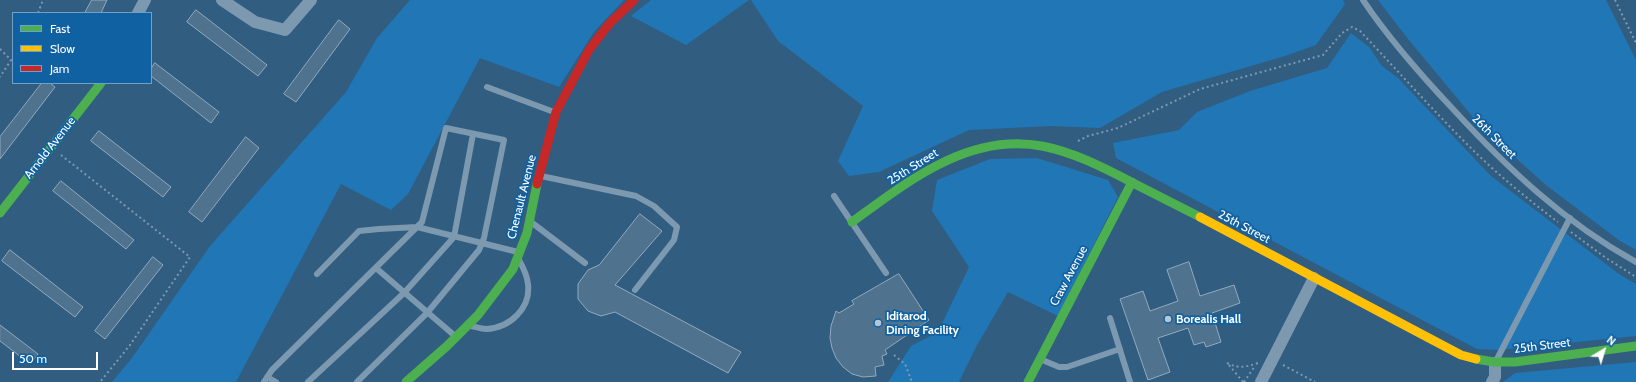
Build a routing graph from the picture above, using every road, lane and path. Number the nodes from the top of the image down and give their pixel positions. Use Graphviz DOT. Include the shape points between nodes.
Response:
graph roads {
  1 [pos="43,0"];
  2 [pos="145,0"];
  3 [pos="222,0"];
  4 [pos="311,0"];
  5 [pos="634,0"];
  6 [pos="1363,0"];
  7 [pos="1615,0"];
  8 [pos="38,12"];
  9 [pos="139,12"];
  10 [pos="1636,43"];
  11 [pos="0,49"];
  12 [pos="11,60"];
  13 [pos="0,77"];
  14 [pos="100,84"];
  15 [pos="487,87"];
  16 [pos="556,112"];
  17 [pos="473,134"];
  18 [pos="51,147"];
  19 [pos="1069,153"];
  20 [pos="539,176"];
  21 [pos="1132,182"];
  22 [pos="834,196"];
  23 [pos="0,213"];
  24 [pos="1570,218"];
  25 [pos="530,221"];
  26 [pos="852,222"];
  27 [pos="417,227"];
  28 [pos="1566,228"];
  29 [pos="454,237"];
  30 [pos="482,243"];
  31 [pos="519,254"];
  32 [pos="1636,262"];
  33 [pos="585,263"];
  34 [pos="376,268"];
  35 [pos="886,273"];
  36 [pos="317,274"];
  37 [pos="1636,277"];
  38 [pos="1314,278"];
  39 [pos="635,290"];
  40 [pos="404,293"];
  41 [pos="427,313"];
  42 [pos="1110,318"];
  43 [pos="467,326"];
  44 [pos="456,337"];
  45 [pos="1636,346"];
  46 [pos="1120,349"];
  47 [pos="894,355"];
  48 [pos="1040,359"];
  49 [pos="1258,363"];
  50 [pos="1495,363"];
  51 [pos="1280,364"];
  52 [pos="265,380"];
  53 [pos="100,382"];
  54 [pos="276,382"];
  55 [pos="308,382"];
  56 [pos="357,382"];
  57 [pos="406,382"];
  58 [pos="912,382"];
  59 [pos="1028,382"];
  60 [pos="1130,382"];
  61 [pos="1243,382"];
  62 [pos="1261,382"];
  63 [pos="1315,382"];
  64 [pos="1492,382"];
  1 -- 8 [label="path"];
  2 -- 9 [label="street"];
  3 -- 4 [label="street" via="254,22 285,30"];
  5 -- 16 [label="street, Chenault Avenue" via="609,24 589,50"];
  6 -- 24 [label="lane, 26th Street" via="1407,59 1478,138 1515,173"];
  7 -- 10 [label="path"];
  11 -- 12 [label="path"];
  12 -- 13 [label="path"];
  14 -- 18 [label="street, Arnold Avenue"];
  15 -- 16 [label="lane"];
  16 -- 20 [label="street, Chenault Avenue"];
  17 -- 27 [label="lane" via="446,128 422,222"];
  17 -- 29 [label="lane"];
  17 -- 30 [label="lane" via="504,140"];
  18 -- 23 [label="street, Arnold Avenue"];
  18 -- 53 [label="path" via="190,257 130,345"];
  19 -- 21 [label="street, 25th Street" via="1089,160"];
  19 -- 26 [label="street, 25th Street" via="1037,144 1014,143 969,150 928,169"];
  19 -- 28 [label="path" via="1077,142 1088,136 1118,128 1200,89 1322,55 1342,33 1352,27 1360,31 1478,154"];
  20 -- 25 [label="street, Chenault Avenue"];
  20 -- 39 [label="lane" via="636,196 654,206 677,227 674,240"];
  21 -- 38 [label="street, 25th Street"];
  21 -- 48 [label="street, Craw Avenue"];
  22 -- 26 [label="lane"];
  24 -- 28 [label="lane"];
  24 -- 32 [label="lane, 26th Street"];
  25 -- 31 [label="street, Chenault Avenue"];
  25 -- 33 [label="lane"];
  26 -- 35 [label="lane"];
  27 -- 29 [label="lane"];
  27 -- 34 [label="lane"];
  27 -- 36 [label="lane" via="359,231"];
  28 -- 37 [label="path"];
  28 -- 50 [label="lane"];
  29 -- 30 [label="lane"];
  29 -- 40 [label="lane"];
  30 -- 31 [label="lane"];
  30 -- 41 [label="lane"];
  31 -- 43 [label="street, Chenault Avenue" via="513,269"];
  31 -- 43 [label="lane" via="528,284 527,303 516,317 504,324 487,329"];
  34 -- 40 [label="lane"];
  34 -- 52 [label="lane" via="272,370"];
  38 -- 50 [label="street, 25th Street" via="1461,355"];
  38 -- 62 [label="street"];
  40 -- 41 [label="lane"];
  40 -- 55 [label="lane"];
  41 -- 44 [label="lane"];
  41 -- 56 [label="lane"];
  42 -- 46 [label="lane"];
  43 -- 44 [label="street, Chenault Avenue"];
  44 -- 57 [label="street, Chenault Avenue"];
  45 -- 50 [label="street, 25th Street"];
  46 -- 48 [label="lane" via="1067,367 1059,367"];
  46 -- 60 [label="lane"];
  47 -- 58 [label="path" via="905,364"];
  48 -- 59 [label="street, Craw Avenue"];
  49 -- 61 [label="path" via="1242,367 1227,363"];
  50 -- 64 [label="street" via="1495,377"];
  51 -- 63 [label="path"];
  52 -- 54 [label="lane"];
}
